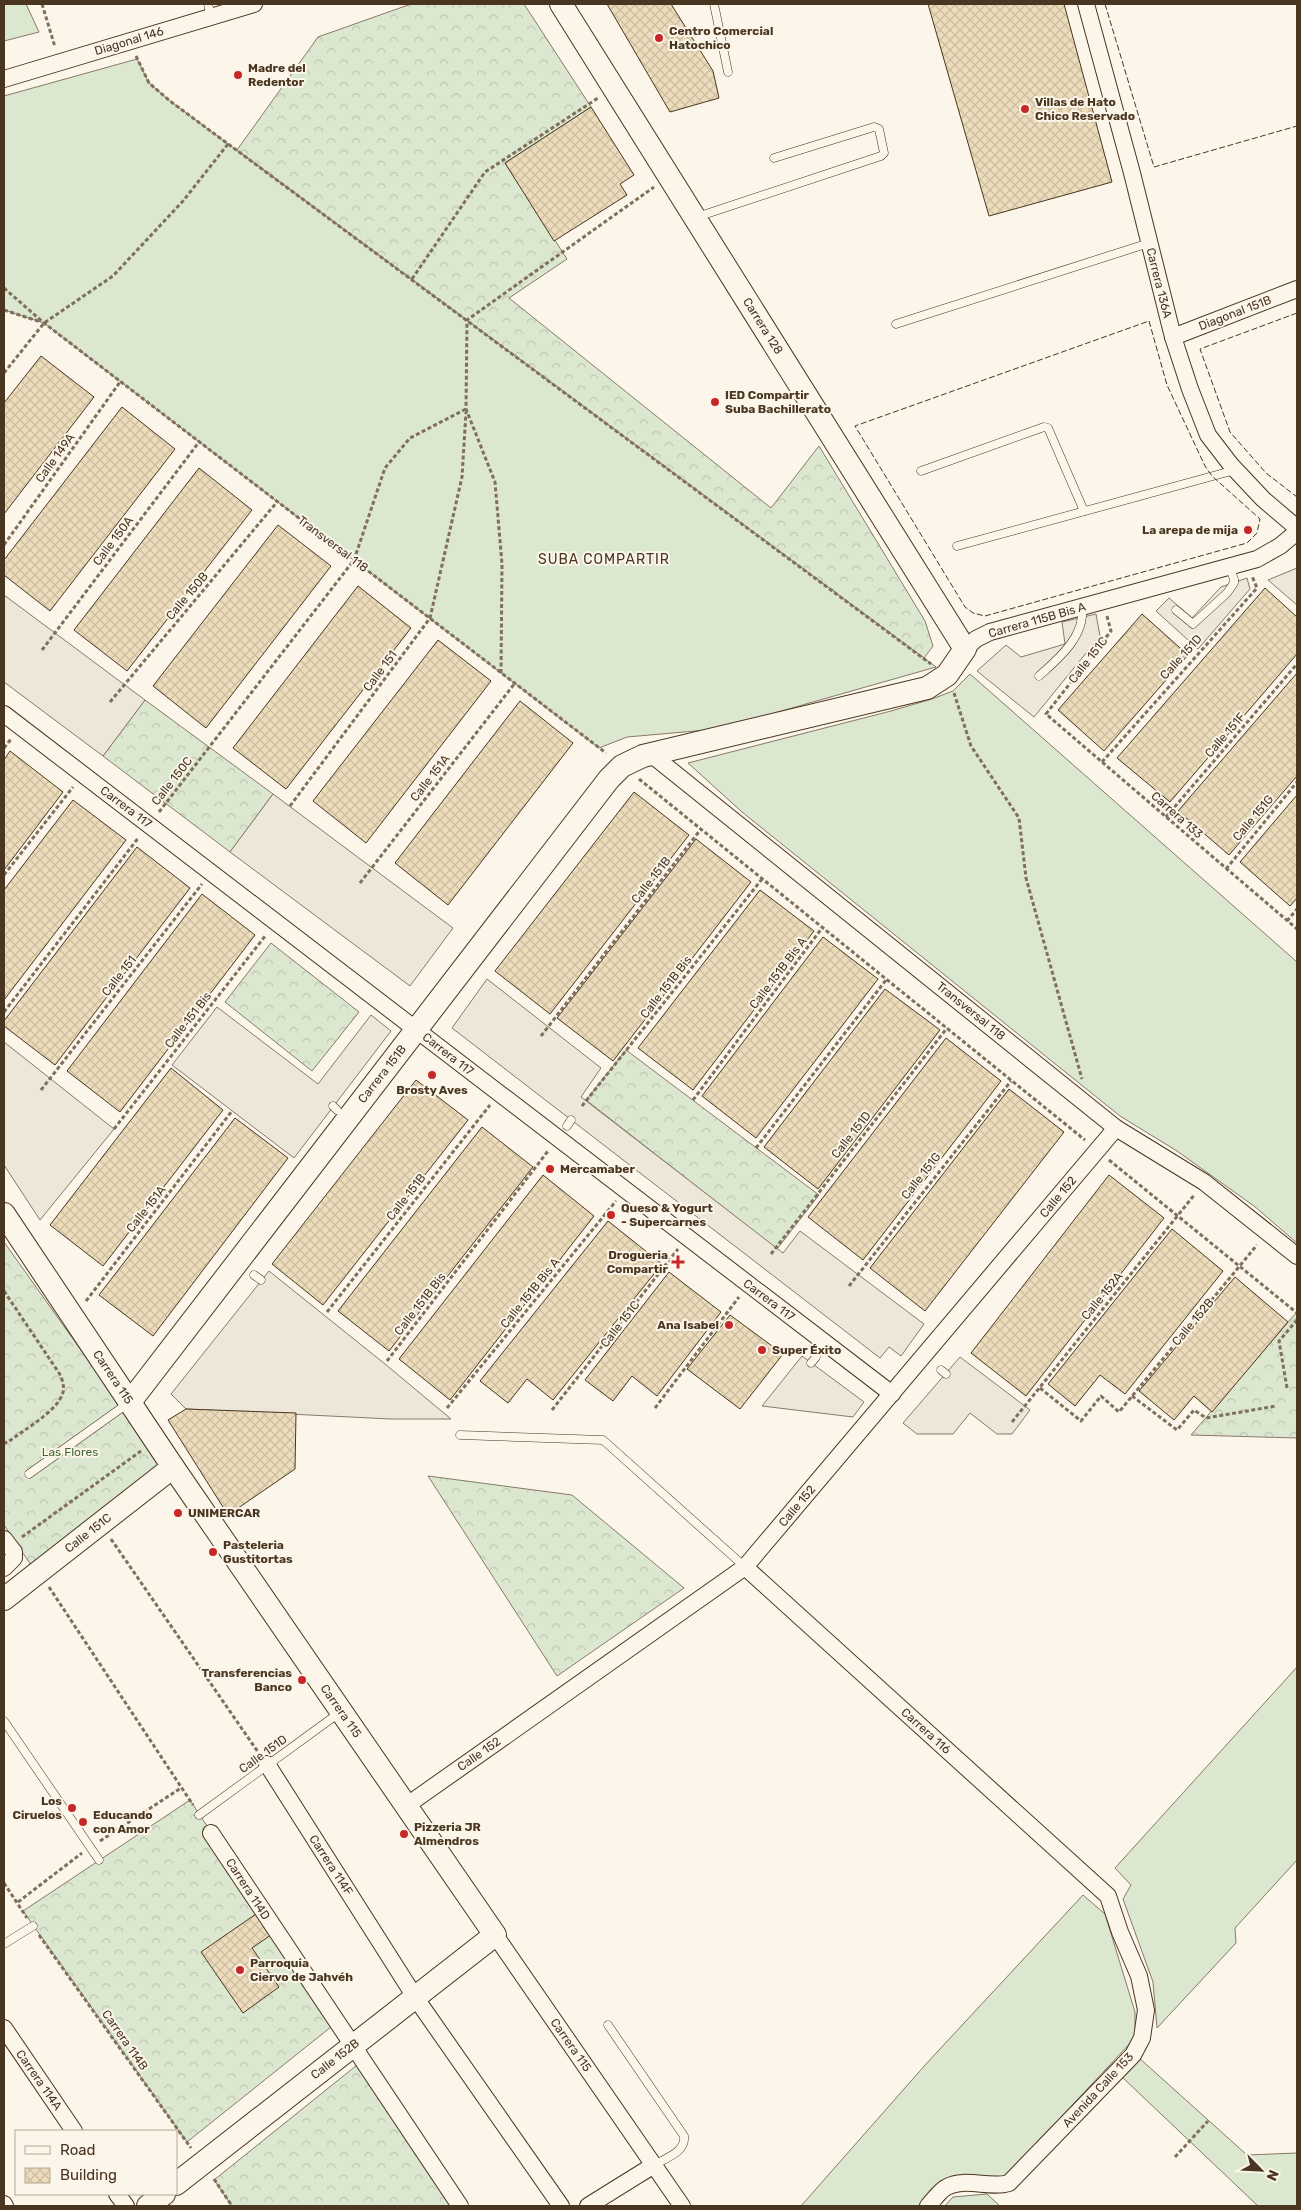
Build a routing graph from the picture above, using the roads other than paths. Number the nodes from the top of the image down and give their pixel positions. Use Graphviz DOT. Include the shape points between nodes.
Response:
graph roads {
  1 [pos="254,4"];
  2 [pos="561,4"];
  3 [pos="714,4"];
  4 [pos="1086,4"];
  5 [pos="210,10"];
  6 [pos="728,72"];
  7 [pos="4,79"];
  8 [pos="774,158"];
  9 [pos="695,218"];
  10 [pos="1149,243"];
  11 [pos="1297,289"];
  12 [pos="896,324"];
  13 [pos="1173,337"];
  14 [pos="1235,470"];
  15 [pos="921,471"];
  16 [pos="1084,511"];
  17 [pos="1297,528"];
  18 [pos="1297,532"];
  19 [pos="957,546"];
  20 [pos="1229,566"];
  21 [pos="1082,608"];
  22 [pos="1176,610"];
  23 [pos="965,649"];
  24 [pos="1039,676"];
  25 [pos="4,714"];
  26 [pos="648,755"];
  27 [pos="416,1030"];
  28 [pos="1116,1128"];
  29 [pos="4,1214"];
  30 [pos="1297,1256"];
  31 [pos="892,1394"];
  32 [pos="130,1402"];
  33 [pos="460,1435"];
  34 [pos="173,1467"];
  35 [pos="29,1474"];
  36 [pos="745,1567"];
  37 [pos="4,1599"];
  38 [pos="341,1712"];
  39 [pos="4,1721"];
  40 [pos="267,1764"];
  41 [pos="406,1806"];
  42 [pos="199,1815"];
  43 [pos="211,1833"];
  44 [pos="99,1860"];
  45 [pos="1108,1896"];
  46 [pos="33,1926"];
  47 [pos="495,1935"];
  48 [pos="4,1944"];
  49 [pos="415,1997"];
  50 [pos="608,2025"];
  51 [pos="4,2028"];
  52 [pos="352,2046"];
  53 [pos="73,2130"];
  54 [pos="654,2165"];
  55 [pos="178,2182"];
  56 [pos="119,2195"];
  57 [pos="163,2195"];
  58 [pos="126,2206"];
  59 [pos="148,2206"];
  60 [pos="460,2206"];
  61 [pos="561,2206"];
  62 [pos="588,2206"];
  63 [pos="682,2206"];
  64 [pos="928,2206"];
  1 -- 5 [label="street, Diagonal 146"];
  2 -- 9 [label="street, Carrera 128"];
  3 -- 6 [label="lane"];
  4 -- 10 [label="street, Carrera 136A"];
  5 -- 7 [label="street, Diagonal 146" via="133,40"];
  8 -- 9 [label="lane" via="874,127 879,129 884,153"];
  9 -- 23 [label="street, Carrera 128"];
  10 -- 12 [label="lane"];
  10 -- 13 [label="street, Carrera 136A"];
  11 -- 13 [label="street, Diagonal 151B"];
  13 -- 14 [label="street, Carrera 136A" via="1208,435"];
  14 -- 16 [label="lane"];
  14 -- 17 [label="street, Carrera 136A"];
  15 -- 16 [label="lane" via="1044,426 1048,428"];
  16 -- 19 [label="lane"];
  18 -- 20 [label="street, Carrera 115B Bis A" via="1257,559"];
  20 -- 21 [label="street, Carrera 115B Bis A"];
  20 -- 22 [label="lane" via="1234,579 1231,588 1192,624"];
  21 -- 23 [label="street, Carrera 115B Bis A" via="990,632"];
  21 -- 24 [label="lane" via="1083,616 1072,642"];
  23 -- 26 [label="street, Carrera 115B Bis A" via="947,676 927,688"];
  25 -- 27 [label="street, Carrera 117"];
  26 -- 27 [label="street, Carrera 151B" via="622,766 609,779"];
  26 -- 28 [label="street, Transversal 118"];
  27 -- 31 [label="street, Carrera 117" via="499,1093 565,1128 625,1190"];
  27 -- 32 [label="street, Carrera 151B"];
  28 -- 30 [label="street, Transversal 118" via="1204,1182"];
  28 -- 31 [label="street, Calle 152"];
  29 -- 32 [label="street, Carrera 115"];
  31 -- 36 [label="street, Calle 152"];
  32 -- 34 [label="street, Carrera 115"];
  32 -- 35 [label="lane"];
  33 -- 36 [label="lane" via="602,1440"];
  34 -- 37 [label="street, Calle 151C"];
  34 -- 38 [label="street, Carrera 115"];
  36 -- 41 [label="street, Calle 152"];
  36 -- 45 [label="street, Carrera 116"];
  38 -- 40 [label="lane, Calle 151D"];
  38 -- 41 [label="street, Carrera 115"];
  39 -- 44 [label="lane"];
  40 -- 42 [label="lane, Calle 151D"];
  40 -- 49 [label="street, Carrera 114F"];
  41 -- 47 [label="street, Carrera 115"];
  43 -- 52 [label="street, Carrera 114D"];
  45 -- 64 [label="street, Avenida Calle 153" via="1139,1976 1146,2010 1142,2038 1133,2055 1009,2183 947,2187"];
  46 -- 48 [label="lane"];
  47 -- 49 [label="street, Calle 152B"];
  47 -- 54 [label="street, Carrera 115"];
  49 -- 52 [label="street, Calle 152B"];
  49 -- 61 [label="street, Carrera 114F"];
  50 -- 54 [label="lane" via="684,2136 682,2148"];
  51 -- 53 [label="street, Carrera 114A"];
  52 -- 55 [label="street, Calle 152B"];
  52 -- 60 [label="street, Carrera 114D"];
  54 -- 62 [label="street"];
  54 -- 63 [label="street, Carrera 115"];
  56 -- 58 [label="street"];
  57 -- 59 [label="street"];
}
